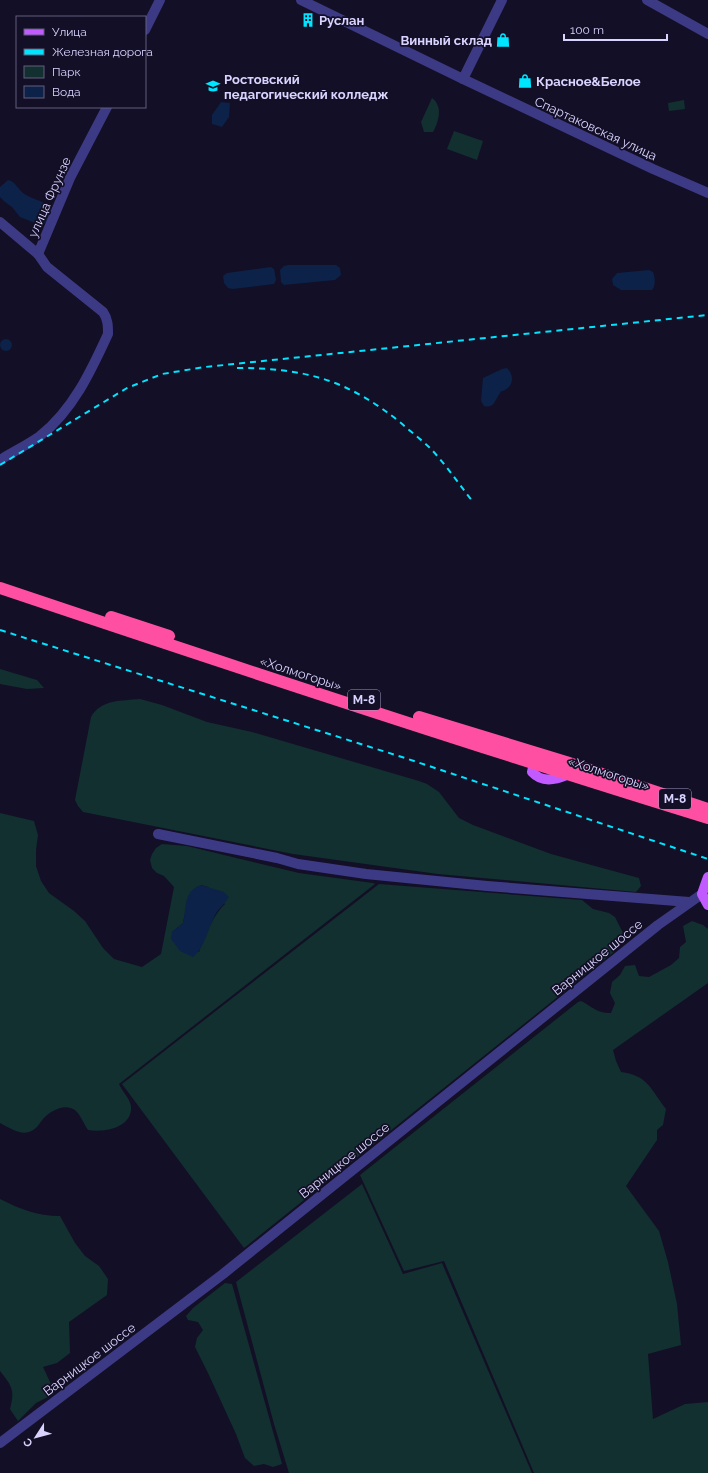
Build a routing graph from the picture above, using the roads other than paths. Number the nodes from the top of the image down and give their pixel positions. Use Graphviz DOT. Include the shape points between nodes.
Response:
graph roads {
  1 [pos="160,0"];
  2 [pos="301,0"];
  3 [pos="502,0"];
  4 [pos="647,0"];
  5 [pos="146,28"];
  6 [pos="708,34"];
  7 [pos="463,79"];
  8 [pos="106,108"];
  9 [pos="708,193"];
  10 [pos="0,222"];
  11 [pos="38,254"];
  12 [pos="0,460"];
  13 [pos="0,579"];
  14 [pos="0,588"];
  15 [pos="537,759"];
  16 [pos="706,816"];
  17 [pos="158,834"];
  18 [pos="708,877"];
  19 [pos="702,894"];
  20 [pos="689,902"];
  21 [pos="708,905"];
  22 [pos="0,1443"];
  1 -- 5 [label="street"];
  2 -- 7 [label="street, Спартаковская улица"];
  3 -- 7 [label="street"];
  4 -- 6 [label="street"];
  7 -- 9 [label="street, Спартаковская улица"];
  8 -- 11 [label="street, улица Фрунзе" via="70,178"];
  10 -- 11 [label="street, улица Фрунзе"];
  11 -- 12 [label="street" via="47,267 103,312 107,317 108,334 80,390 52,425"];
  13 -- 15 [label="highway, «Холмогоры» / М-8"];
  14 -- 15 [label="highway, «Холмогоры» / М-8" via="134,634"];
  15 -- 16 [label="highway, «Холмогоры» / М-8"];
  15 -- 16 [label="highway, «Холмогоры» / М-8" via="567,775"];
  17 -- 20 [label="street" via="298,864 366,874"];
  18 -- 19 [label="main road"];
  19 -- 20 [label="street, Варницкое шоссе"];
  19 -- 21 [label="main road"];
  20 -- 22 [label="street, Варницкое шоссе" via="223,1274"];
}
